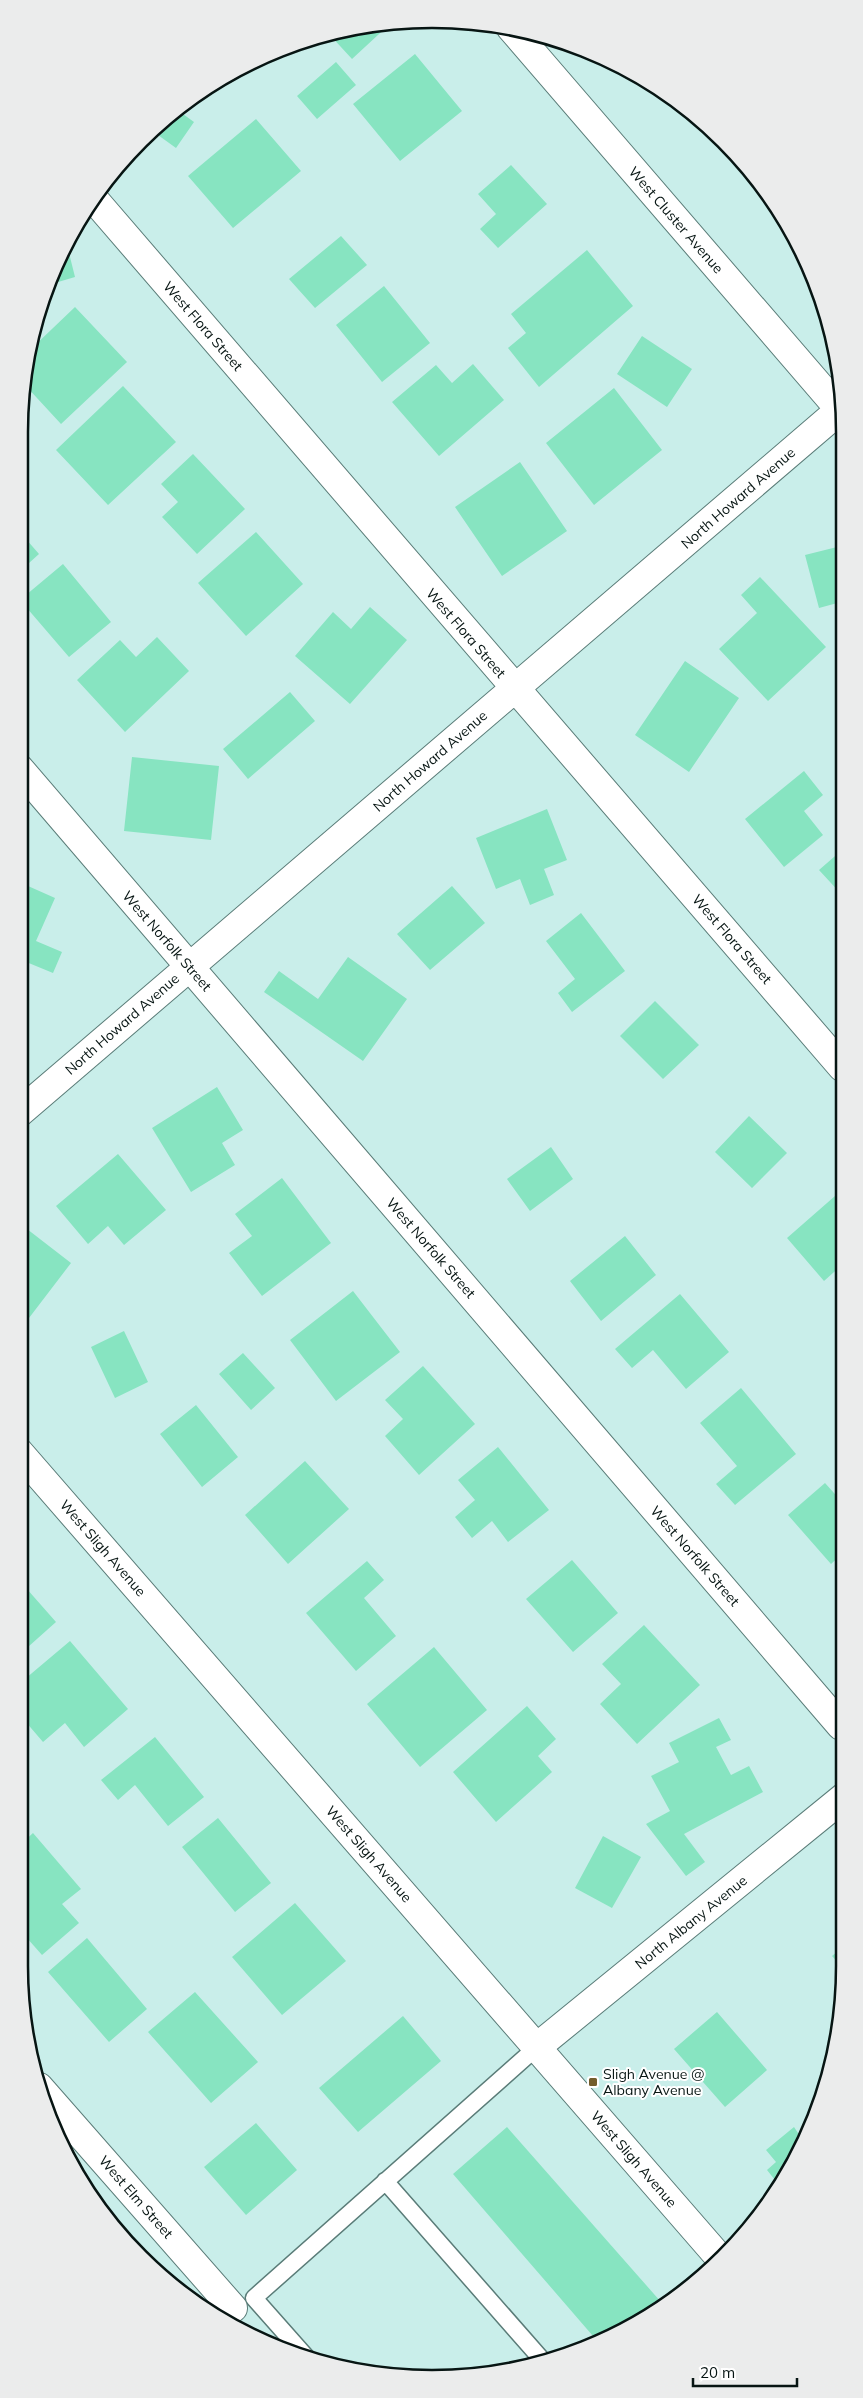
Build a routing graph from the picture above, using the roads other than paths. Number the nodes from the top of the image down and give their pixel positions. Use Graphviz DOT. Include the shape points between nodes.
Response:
graph roads {
  1 [pos="519,37"];
  2 [pos="98,204"];
  3 [pos="835,404"];
  4 [pos="835,414"];
  5 [pos="514,689"];
  6 [pos="28,778"];
  7 [pos="190,966"];
  8 [pos="836,1060"];
  9 [pos="28,1104"];
  10 [pos="28,1462"];
  11 [pos="836,1720"];
  12 [pos="836,1804"];
  13 [pos="537,2048"];
  14 [pos="51,2101"];
  15 [pos="385,2181"];
  16 [pos="716,2253"];
  17 [pos="226,2313"];
  18 [pos="297,2347"];
  19 [pos="539,2356"];
  1 -- 3 [label="street, West Cluster Avenue"];
  2 -- 5 [label="street, West Flora Street"];
  4 -- 5 [label="street, North Howard Avenue"];
  5 -- 7 [label="street, North Howard Avenue"];
  5 -- 8 [label="street, West Flora Street"];
  6 -- 7 [label="street, West Norfolk Street"];
  7 -- 9 [label="street, North Howard Avenue"];
  7 -- 11 [label="street, West Norfolk Street"];
  10 -- 13 [label="street, West Sligh Avenue"];
  12 -- 13 [label="street, North Albany Avenue"];
  13 -- 15 [label="lane"];
  13 -- 16 [label="street, West Sligh Avenue"];
  14 -- 17 [label="street, West Elm Street"];
  15 -- 18 [label="lane" via="254,2298"];
  15 -- 19 [label="lane"];
}
